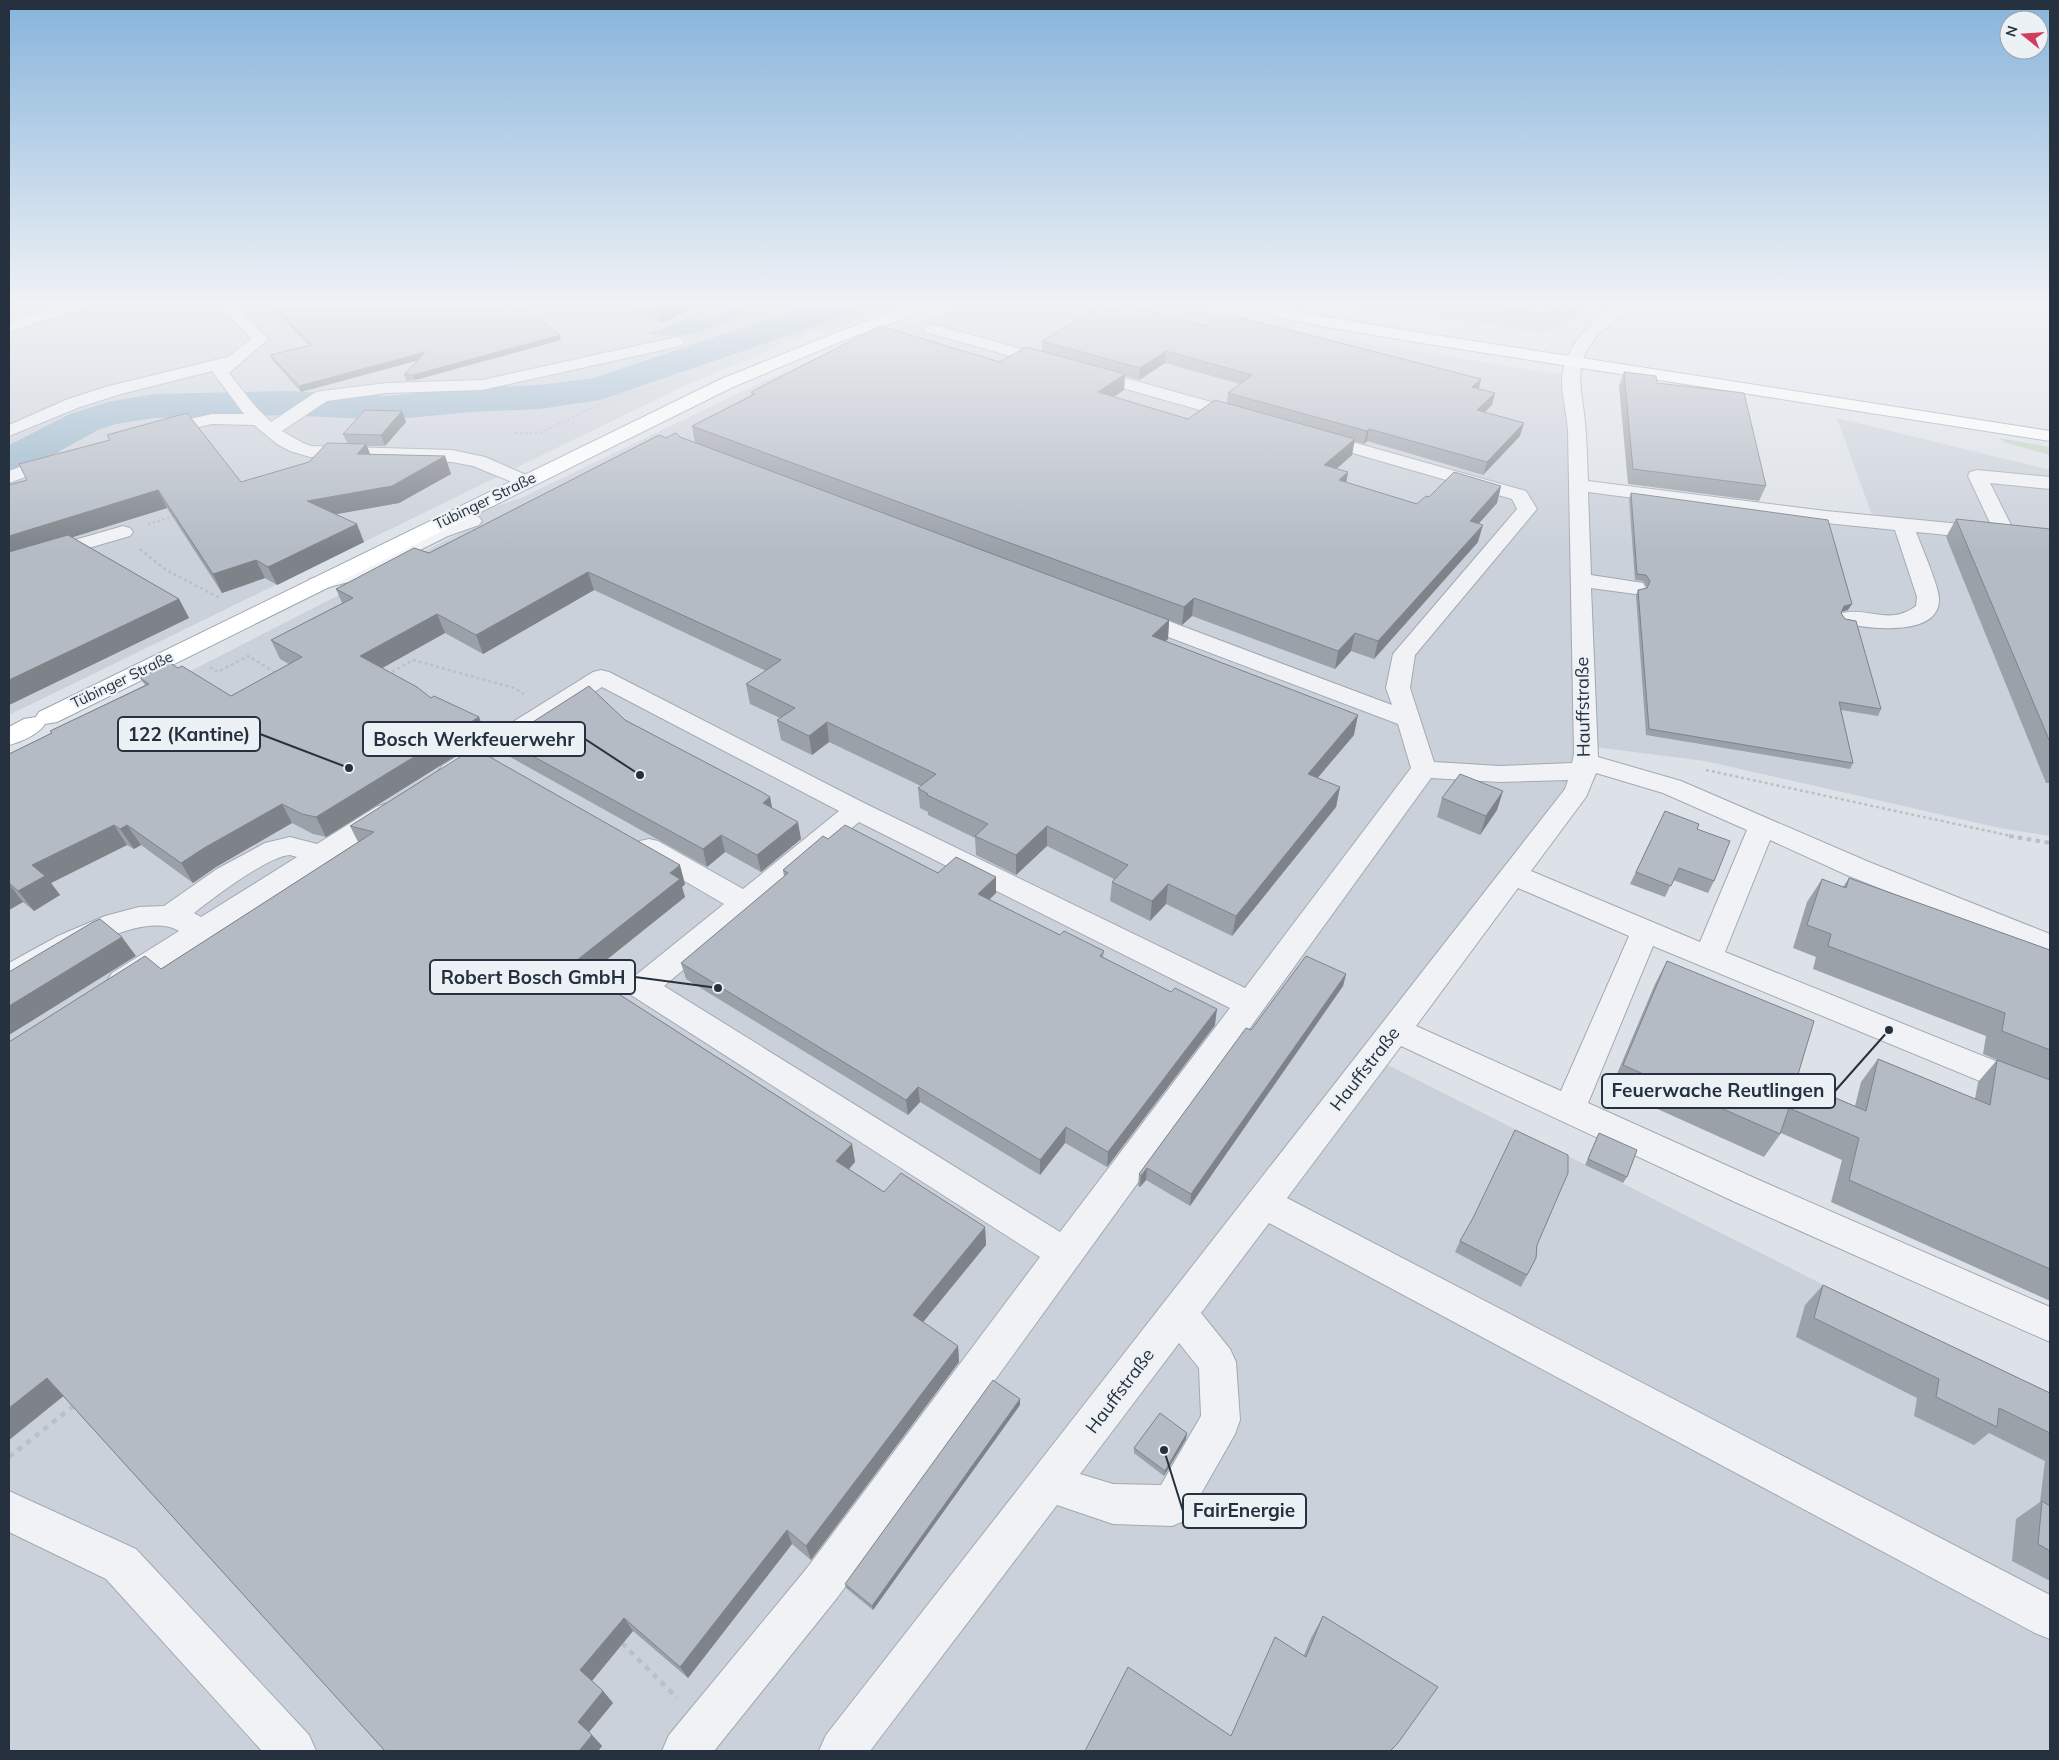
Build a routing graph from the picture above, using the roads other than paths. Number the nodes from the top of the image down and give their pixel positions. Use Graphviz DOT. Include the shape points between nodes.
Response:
graph roads {
  1 [pos="131,386"];
  2 [pos="230,386"];
  3 [pos="446,386"];
  4 [pos="720,386"];
  5 [pos="1134,386"];
  6 [pos="1571,386"];
  7 [pos="1758,386"];
  8 [pos="1817,386"];
  9 [pos="261,420"];
  10 [pos="1261,422"];
  11 [pos="2050,423"];
  12 [pos="9,431"];
  13 [pos="1300,432"];
  14 [pos="144,434"];
  15 [pos="2050,436"];
  16 [pos="74,452"];
  17 [pos="9,477"];
  18 [pos="524,481"];
  19 [pos="2050,483"];
  20 [pos="1578,485"];
  21 [pos="472,521"];
  22 [pos="1904,526"];
  23 [pos="123,532"];
  24 [pos="2005,533"];
  25 [pos="2050,539"];
  26 [pos="9,565"];
  27 [pos="1580,580"];
  28 [pos="315,585"];
  29 [pos="1635,588"];
  30 [pos="1119,611"];
  31 [pos="1850,618"];
  32 [pos="1408,720"];
  33 [pos="9,736"];
  34 [pos="480,753"];
  35 [pos="1584,766"];
  36 [pos="505,767"];
  37 [pos="1424,769"];
  38 [pos="432,784"];
  39 [pos="407,799"];
  40 [pos="857,810"];
  41 [pos="1762,827"];
  42 [pos="631,838"];
  43 [pos="318,856"];
  44 [pos="1514,875"];
  45 [pos="745,903"];
  46 [pos="171,916"];
  47 [pos="200,931"];
  48 [pos="1645,931"];
  49 [pos="2050,945"];
  50 [pos="1708,958"];
  51 [pos="9,977"];
  52 [pos="98,997"];
  53 [pos="1250,1004"];
  54 [pos="1396,1030"];
  55 [pos="2050,1097"];
  56 [pos="1570,1110"];
  57 [pos="1263,1203"];
  58 [pos="1065,1254"];
  59 [pos="1178,1314"];
  60 [pos="2050,1325"];
  61 [pos="1050,1482"];
  62 [pos="9,1511"];
  63 [pos="2050,1618"];
  64 [pos="696,1739"];
  65 [pos="293,1751"];
  66 [pos="842,1751"];
  1 -- 12 [label="street" via="74,403"];
  2 -- 9 [label="street"];
  3 -- 9 [label="street" via="387,388 322,396 297,412"];
  4 -- 18 [label="main road, Tübinger Straße"];
  5 -- 10 [label="street"];
  6 -- 20 [label="street, Hauffstraße" via="1577,429"];
  7 -- 15 [label="main road"];
  8 -- 11 [label="main road"];
  9 -- 14 [label="street" via="212,419"];
  9 -- 18 [label="street" via="282,440 304,450 452,456 478,461"];
  13 -- 32 [label="street" via="1519,495 1527,509 1404,654 1398,688"];
  16 -- 17 [label="street"];
  18 -- 28 [label="main road, Tübinger Straße"];
  19 -- 24 [label="street" via="1977,476"];
  20 -- 22 [label="street"];
  20 -- 27 [label="street, Hauffstraße"];
  21 -- 28 [label="street" via="441,532 357,574"];
  22 -- 24 [label="street"];
  22 -- 31 [label="street" via="1928,597 1927,608 1916,618 1897,623"];
  23 -- 26 [label="street"];
  24 -- 25 [label="street"];
  27 -- 29 [label="street"];
  27 -- 35 [label="street, Hauffstraße"];
  28 -- 33 [label="main road, Tübinger Straße"];
  30 -- 32 [label="street"];
  32 -- 37 [label="street"];
  34 -- 36 [label="street"];
  34 -- 38 [label="street"];
  34 -- 40 [label="street" via="600,677"];
  35 -- 37 [label="street" via="1500,774"];
  35 -- 41 [label="street" via="1672,787"];
  35 -- 44 [label="street, Hauffstraße" via="1577,791 1568,806"];
  37 -- 53 [label="street"];
  39 -- 43 [label="street"];
  40 -- 45 [label="street"];
  40 -- 53 [label="street"];
  41 -- 49 [label="street"];
  41 -- 50 [label="street"];
  42 -- 45 [label="street"];
  43 -- 46 [label="street" via="296,846 276,849 188,902"];
  43 -- 47 [label="street"];
  44 -- 48 [label="street"];
  44 -- 54 [label="street, Hauffstraße"];
  45 -- 58 [label="street" via="642,987"];
  46 -- 47 [label="street"];
  46 -- 51 [label="street" via="142,917 106,927"];
  47 -- 52 [label="street"];
  48 -- 50 [label="street"];
  48 -- 56 [label="street"];
  50 -- 55 [label="street"];
  53 -- 58 [label="street"];
  54 -- 56 [label="street"];
  54 -- 57 [label="street, Hauffstraße"];
  56 -- 60 [label="street"];
  57 -- 59 [label="street, Hauffstraße"];
  57 -- 63 [label="street"];
  58 -- 64 [label="street" via="822,1584"];
  59 -- 61 [label="street, Hauffstraße"];
  59 -- 61 [label="street" via="1217,1362 1221,1420 1172,1506 1113,1504"];
  61 -- 66 [label="street, Hauffstraße"];
  62 -- 65 [label="street" via="121,1564"];
}
